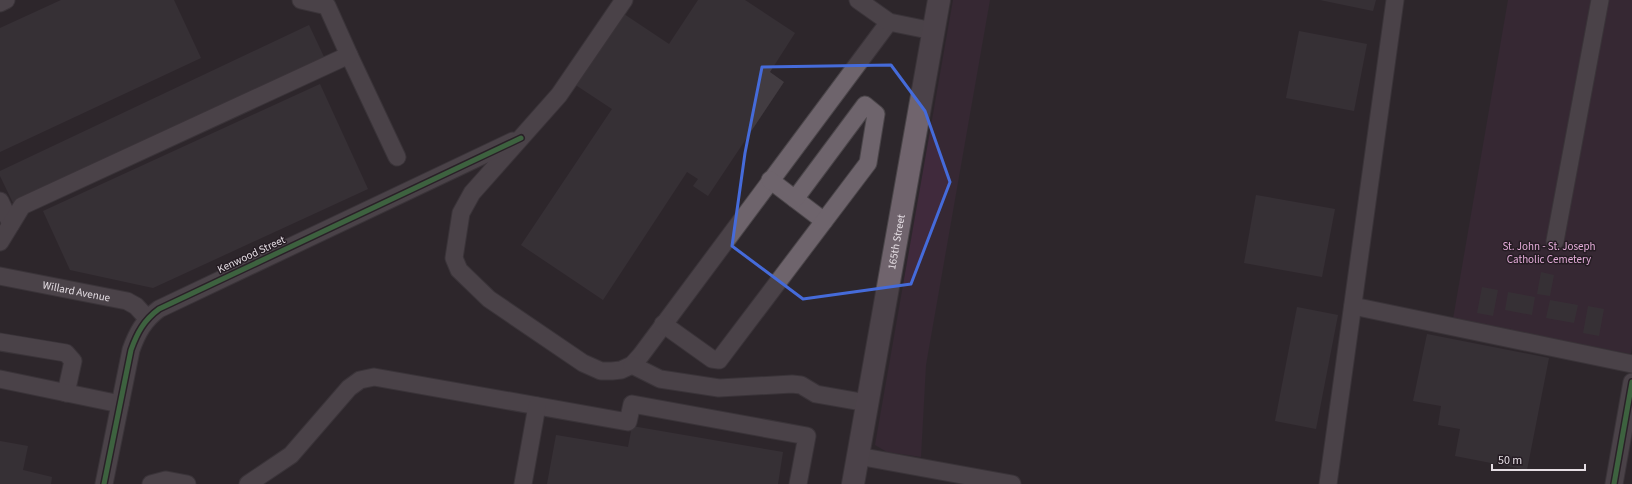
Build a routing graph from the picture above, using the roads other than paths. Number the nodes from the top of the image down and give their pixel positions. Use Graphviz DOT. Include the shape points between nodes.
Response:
graph roads {
  1 [pos="6,0"];
  2 [pos="301,0"];
  3 [pos="624,0"];
  4 [pos="858,0"];
  5 [pos="939,0"];
  6 [pos="1394,0"];
  7 [pos="1600,0"];
  8 [pos="0,3"];
  9 [pos="888,22"];
  10 [pos="933,31"];
  11 [pos="349,54"];
  12 [pos="521,138"];
  13 [pos="397,157"];
  14 [pos="770,180"];
  15 [pos="795,199"];
  16 [pos="0,201"];
  17 [pos="824,221"];
  18 [pos="4,232"];
  19 [pos="1555,241"];
  20 [pos="0,276"];
  21 [pos="1353,306"];
  22 [pos="148,318"];
  23 [pos="663,324"];
  24 [pos="0,342"];
  25 [pos="1632,364"];
  26 [pos="632,365"];
  27 [pos="0,379"];
  28 [pos="1632,382"];
  29 [pos="66,393"];
  30 [pos="867,403"];
  31 [pos="120,404"];
  32 [pos="537,406"];
  33 [pos="858,456"];
  34 [pos="104,484"];
  35 [pos="151,484"];
  36 [pos="187,484"];
  37 [pos="248,484"];
  38 [pos="523,484"];
  39 [pos="798,484"];
  40 [pos="853,484"];
  41 [pos="1012,484"];
  42 [pos="1328,484"];
  43 [pos="1614,484"];
  1 -- 8 [label="street"];
  2 -- 11 [label="street" via="327,6"];
  3 -- 12 [label="street" via="559,94"];
  4 -- 9 [label="street"];
  5 -- 10 [label="main road, 165th Street"];
  6 -- 21 [label="street"];
  7 -- 19 [label="street"];
  9 -- 10 [label="street"];
  9 -- 14 [label="street"];
  10 -- 30 [label="main road, 165th Street"];
  11 -- 13 [label="street"];
  11 -- 18 [label="street" via="22,206"];
  12 -- 22 [label="street, Kenwood Street" via="159,309"];
  12 -- 26 [label="street" via="465,204 454,250 455,264 489,299 583,363 601,371 621,370"];
  14 -- 15 [label="street"];
  14 -- 23 [label="street"];
  15 -- 17 [label="street"];
  15 -- 17 [label="street" via="865,106 876,114 868,163"];
  16 -- 18 [label="street"];
  17 -- 23 [label="street" via="719,360 712,359"];
  20 -- 22 [label="street, Willard Avenue" via="127,301"];
  21 -- 25 [label="street"];
  21 -- 42 [label="street"];
  22 -- 31 [label="street, Kenwood Street" via="137,334 131,350"];
  23 -- 26 [label="street"];
  24 -- 29 [label="street" via="66,353 73,361"];
  26 -- 30 [label="street" via="660,379 729,388 801,385 816,394"];
  27 -- 29 [label="street"];
  28 -- 43 [label="street"];
  29 -- 31 [label="street"];
  30 -- 33 [label="main road, 165th Street"];
  31 -- 34 [label="street, Kenwood Street"];
  32 -- 37 [label="street" via="374,377 367,378 349,388 291,455"];
  32 -- 38 [label="street"];
  32 -- 39 [label="street" via="628,422 632,404 807,436"];
  33 -- 40 [label="main road, 165th Street"];
  33 -- 41 [label="street"];
  35 -- 36 [label="street" via="166,480"];
}
